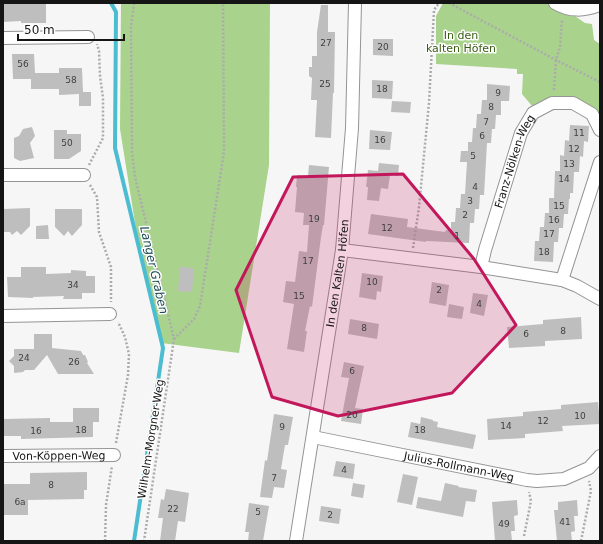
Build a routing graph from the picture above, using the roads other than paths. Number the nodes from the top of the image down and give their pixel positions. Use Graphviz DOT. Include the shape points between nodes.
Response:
graph roads {
  1 [pos="355,3"];
  2 [pos="559,5"];
  3 [pos="600,5"];
  4 [pos="88,37"];
  5 [pos="3,38"];
  6 [pos="600,130"];
  7 [pos="600,162"];
  8 [pos="3,175"];
  9 [pos="84,175"];
  10 [pos="342,250"];
  11 [pos="480,267"];
  12 [pos="562,280"];
  13 [pos="600,299"];
  14 [pos="110,314"];
  15 [pos="3,316"];
  16 [pos="313,437"];
  17 [pos="114,455"];
  18 [pos="3,456"];
  19 [pos="600,456"];
  20 [pos="296,541"];
  1 -- 10 [label="street, In den Kalten Höfen" via="352,128"];
  2 -- 3 [label="street" via="576,11"];
  4 -- 5 [label="street"];
  6 -- 11 [label="street, Franz-Nölken-Weg" via="592,114 573,103 552,102 533,113 521,133"];
  7 -- 12 [label="street"];
  8 -- 9 [label="street"];
  10 -- 11 [label="street"];
  10 -- 16 [label="street, In den Kalten Höfen"];
  11 -- 12 [label="street"];
  12 -- 13 [label="street"];
  14 -- 15 [label="street"];
  16 -- 19 [label="street, Julius-Rollmann-Weg" via="537,481 564,479 589,468"];
  16 -- 20 [label="street, In den Kalten Höfen"];
  17 -- 18 [label="street, Von-Köppen-Weg"];
}
